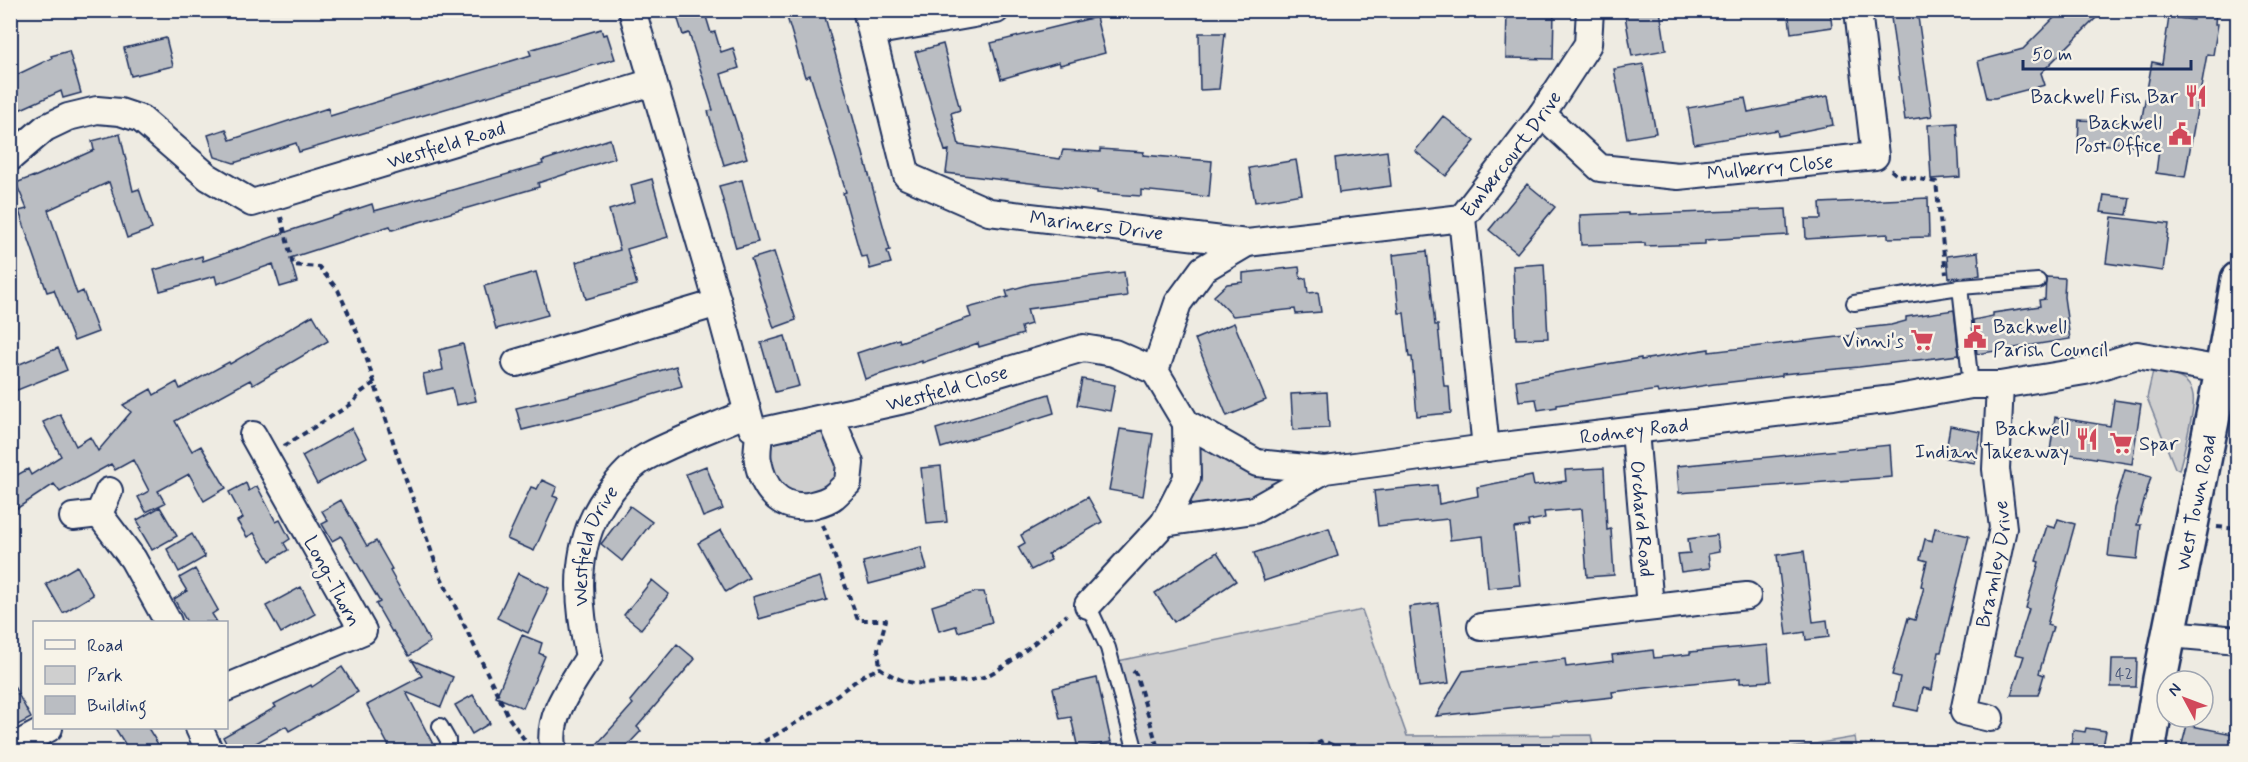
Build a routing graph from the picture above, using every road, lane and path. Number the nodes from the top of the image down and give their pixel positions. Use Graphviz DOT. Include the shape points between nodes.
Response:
graph roads {
  1 [pos="632,10"];
  2 [pos="996,10"];
  3 [pos="1590,10"];
  4 [pos="1858,10"];
  5 [pos="869,21"];
  6 [pos="653,82"];
  7 [pos="1542,114"];
  8 [pos="1875,156"];
  9 [pos="10,158"];
  10 [pos="276,196"];
  11 [pos="1462,218"];
  12 [pos="1247,243"];
  13 [pos="2238,279"];
  14 [pos="2038,281"];
  15 [pos="1954,288"];
  16 [pos="718,303"];
  17 [pos="1854,303"];
  18 [pos="516,363"];
  19 [pos="1155,371"];
  20 [pos="2230,372"];
  21 [pos="374,383"];
  22 [pos="2000,385"];
  23 [pos="1971,386"];
  24 [pos="831,418"];
  25 [pos="753,423"];
  26 [pos="1186,423"];
  27 [pos="1635,431"];
  28 [pos="254,435"];
  29 [pos="1486,448"];
  30 [pos="266,457"];
  31 [pos="1325,470"];
  32 [pos="109,491"];
  33 [pos="816,504"];
  34 [pos="99,514"];
  35 [pos="73,517"];
  36 [pos="1164,523"];
  37 [pos="1747,596"];
  38 [pos="1088,605"];
  39 [pos="1650,607"];
  40 [pos="167,621"];
  41 [pos="1481,627"];
  42 [pos="2170,634"];
  43 [pos="2238,640"];
  44 [pos="880,668"];
  45 [pos="228,687"];
  46 [pos="1990,718"];
  47 [pos="441,726"];
  48 [pos="47,729"];
  49 [pos="199,729"];
  50 [pos="10,749"];
  51 [pos="210,752"];
  52 [pos="448,752"];
  53 [pos="532,752"];
  54 [pos="555,752"];
  55 [pos="746,752"];
  56 [pos="1136,752"];
  57 [pos="1298,752"];
  58 [pos="1336,752"];
  59 [pos="2148,752"];
  1 -- 6 [label="street"];
  2 -- 5 [label="street"];
  3 -- 7 [label="street, Embercourt Drive" via="1588,44"];
  4 -- 8 [label="street"];
  5 -- 12 [label="street, Mariners Drive" via="907,176 990,212"];
  6 -- 10 [label="street, Westfield Road"];
  6 -- 16 [label="street"];
  7 -- 8 [label="street, Mulberry Close" via="1600,168 1678,176"];
  7 -- 11 [label="street, Embercourt Drive"];
  8 -- 15 [label="path" via="1897,175 1936,182"];
  9 -- 10 [label="street, Westfield Road" via="45,128 68,117 97,110 120,112 141,119 208,177 252,203"];
  10 -- 21 [label="path" via="293,265 320,267 338,290 361,341"];
  11 -- 12 [label="street, Mariners Drive"];
  11 -- 29 [label="street, Embercourt Drive"];
  12 -- 19 [label="street" via="1203,269 1178,303"];
  13 -- 20 [label="main road, West Town Road"];
  14 -- 15 [label="lane"];
  15 -- 17 [label="lane"];
  15 -- 23 [label="lane"];
  16 -- 18 [label="street"];
  16 -- 25 [label="street"];
  19 -- 24 [label="street, Westfield Close" via="1114,353 1083,348 922,396"];
  19 -- 26 [label="street"];
  20 -- 22 [label="street, Rodney Road" via="2137,355 2085,370"];
  20 -- 42 [label="main road, West Town Road"];
  21 -- 30 [label="path" via="353,404"];
  21 -- 53 [label="path" via="439,573 509,718"];
  22 -- 23 [label="street, Rodney Road"];
  22 -- 46 [label="street, Bramley Drive" via="1996,470 2003,528 1964,712"];
  23 -- 27 [label="street, Rodney Road"];
  24 -- 25 [label="street, Westfield Close"];
  24 -- 33 [label="street" via="849,463 848,483 833,497"];
  25 -- 33 [label="street" via="757,459 772,494 796,507"];
  25 -- 54 [label="street, Westfield Drive" via="649,455 625,472 600,503 587,530 580,566 581,620 589,657 559,707 551,739"];
  26 -- 31 [label="street" via="1257,463"];
  26 -- 36 [label="street" via="1187,478"];
  27 -- 29 [label="street, Rodney Road"];
  27 -- 39 [label="street, Orchard Road"];
  28 -- 30 [label="street, Long-Thorn"];
  29 -- 31 [label="street, Rodney Road"];
  30 -- 45 [label="street, Long-Thorn" via="363,631"];
  31 -- 36 [label="street, Rodney Road" via="1254,510"];
  32 -- 34 [label="street"];
  33 -- 44 [label="path" via="858,620 886,620 878,649"];
  34 -- 35 [label="street"];
  34 -- 40 [label="street" via="133,559"];
  36 -- 38 [label="street"];
  37 -- 39 [label="street"];
  38 -- 44 [label="path" via="1075,609 986,676 918,684 895,679"];
  38 -- 56 [label="lane" via="1108,648"];
  39 -- 41 [label="street"];
  42 -- 43 [label="street"];
  42 -- 59 [label="main road, West Town Road"];
  44 -- 55 [label="path"];
  47 -- 52 [label="lane" via="448,740"];
  48 -- 50 [label="street"];
  49 -- 51 [label="street"];
  57 -- 58 [label="path" via="1323,741"];
}
